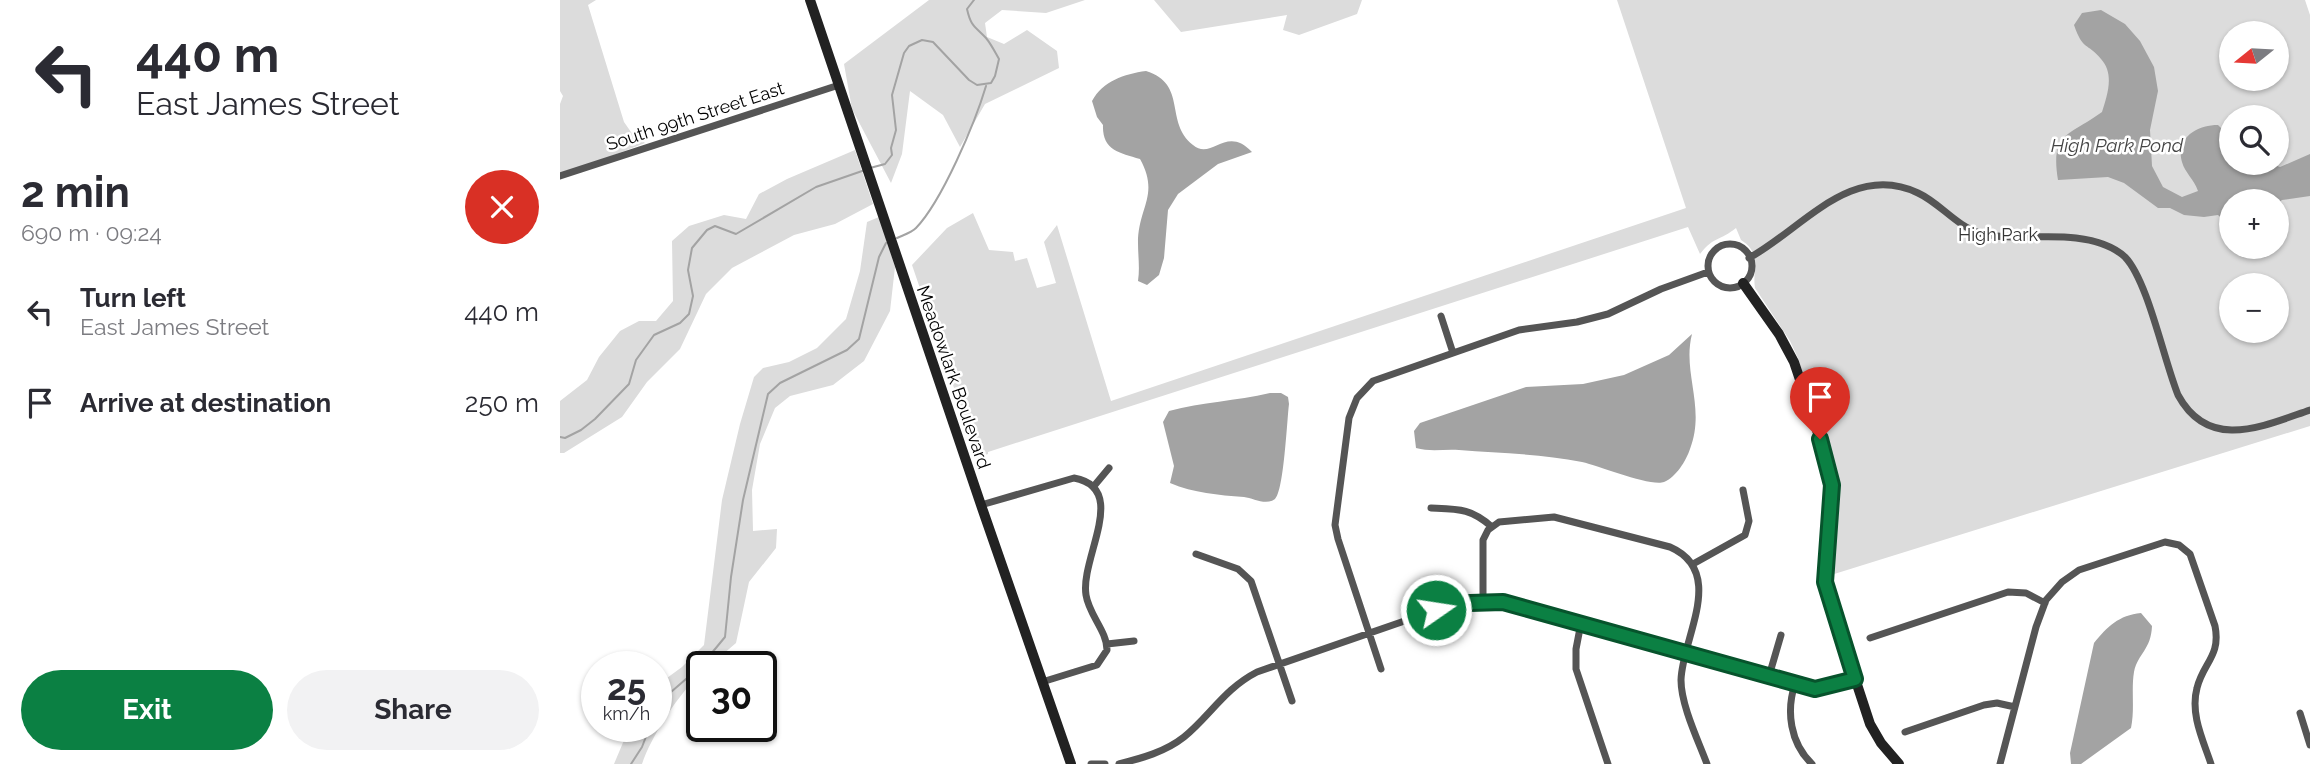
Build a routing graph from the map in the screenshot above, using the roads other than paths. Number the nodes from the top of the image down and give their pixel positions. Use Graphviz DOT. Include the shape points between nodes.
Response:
graph roads {
  1 [pos="810,0"];
  2 [pos="839,85"];
  3 [pos="560,176"];
  4 [pos="1749,258"];
  5 [pos="1708,272"];
  6 [pos="1743,283"];
  7 [pos="1441,316"];
  8 [pos="1453,353"];
  9 [pos="2310,410"];
  10 [pos="1109,468"];
  11 [pos="1094,486"];
  12 [pos="1743,490"];
  13 [pos="981,505"];
  14 [pos="1431,508"];
  15 [pos="1492,527"];
  16 [pos="1196,554"];
  17 [pos="1693,564"];
  18 [pos="1483,603"];
  19 [pos="2045,603"];
  20 [pos="1581,623"];
  21 [pos="1369,633"];
  22 [pos="1781,635"];
  23 [pos="1870,638"];
  24 [pos="1134,640"];
  25 [pos="1107,644"];
  26 [pos="1686,653"];
  27 [pos="1280,664"];
  28 [pos="1381,669"];
  29 [pos="1769,676"];
  30 [pos="1855,679"];
  31 [pos="1042,682"];
  32 [pos="1796,684"];
  33 [pos="1292,701"];
  34 [pos="2015,707"];
  35 [pos="2300,713"];
  36 [pos="1905,732"];
  37 [pos="2310,745"];
  38 [pos="1071,764"];
  39 [pos="1091,764"];
  40 [pos="1105,764"];
  41 [pos="1119,764"];
  42 [pos="1608,764"];
  43 [pos="1706,764"];
  44 [pos="1812,764"];
  45 [pos="1899,764"];
  46 [pos="2000,764"];
  47 [pos="2211,764"];
  1 -- 2 [label="street, Meadowlark Boulevard"];
  2 -- 3 [label="street, South 99th Street East"];
  2 -- 13 [label="street, Meadowlark Boulevard"];
  4 -- 5 [label="street" via="1737,245 1721,246 1710,258"];
  4 -- 6 [label="street" via="1751,271"];
  4 -- 9 [label="street" via="1840,194 1877,185 1905,188 1979,232 2080,238 2102,243 2124,257 2138,279 2178,396 2212,427 2252,429"];
  5 -- 6 [label="street" via="1723,286"];
  5 -- 8 [label="street" via="1608,314 1519,330"];
  6 -- 30 [label="street" via="1794,362 1827,460 1832,485 1825,582"];
  7 -- 8 [label="street"];
  8 -- 21 [label="street" via="1373,381 1357,398 1347,430 1335,526"];
  10 -- 11 [label="street"];
  11 -- 13 [label="street" via="1065,478"];
  11 -- 25 [label="street" via="1102,510 1085,590"];
  12 -- 17 [label="street" via="1749,521 1745,535"];
  13 -- 31 [label="street, Meadowlark Boulevard"];
  14 -- 15 [label="street" via="1473,512"];
  15 -- 17 [label="street" via="1507,520 1553,517 1670,548"];
  15 -- 18 [label="street" via="1482,545"];
  16 -- 27 [label="street" via="1238,569 1251,581"];
  17 -- 26 [label="street" via="1698,610"];
  18 -- 20 [label="street" via="1503,602"];
  18 -- 21 [label="street" via="1442,608"];
  19 -- 23 [label="street" via="2026,593 2008,592"];
  19 -- 34 [label="street"];
  19 -- 47 [label="street" via="2062,582 2087,566 2165,542 2190,554 2217,637 2195,704"];
  20 -- 26 [label="street"];
  20 -- 42 [label="street" via="1576,669"];
  21 -- 27 [label="street"];
  21 -- 28 [label="street"];
  22 -- 29 [label="street"];
  24 -- 25 [label="street"];
  25 -- 31 [label="street" via="1097,665"];
  26 -- 29 [label="street"];
  26 -- 43 [label="street" via="1683,696"];
  27 -- 33 [label="street"];
  27 -- 41 [label="street" via="1232,688 1172,745"];
  29 -- 32 [label="street"];
  30 -- 32 [label="street" via="1815,689"];
  30 -- 45 [label="street" via="1875,734"];
  31 -- 38 [label="street, Meadowlark Boulevard"];
  32 -- 44 [label="street" via="1790,701 1791,722 1802,754"];
  34 -- 36 [label="street" via="1984,705"];
  34 -- 46 [label="street"];
  35 -- 37 [label="street"];
  39 -- 40 [label="street"];
}
